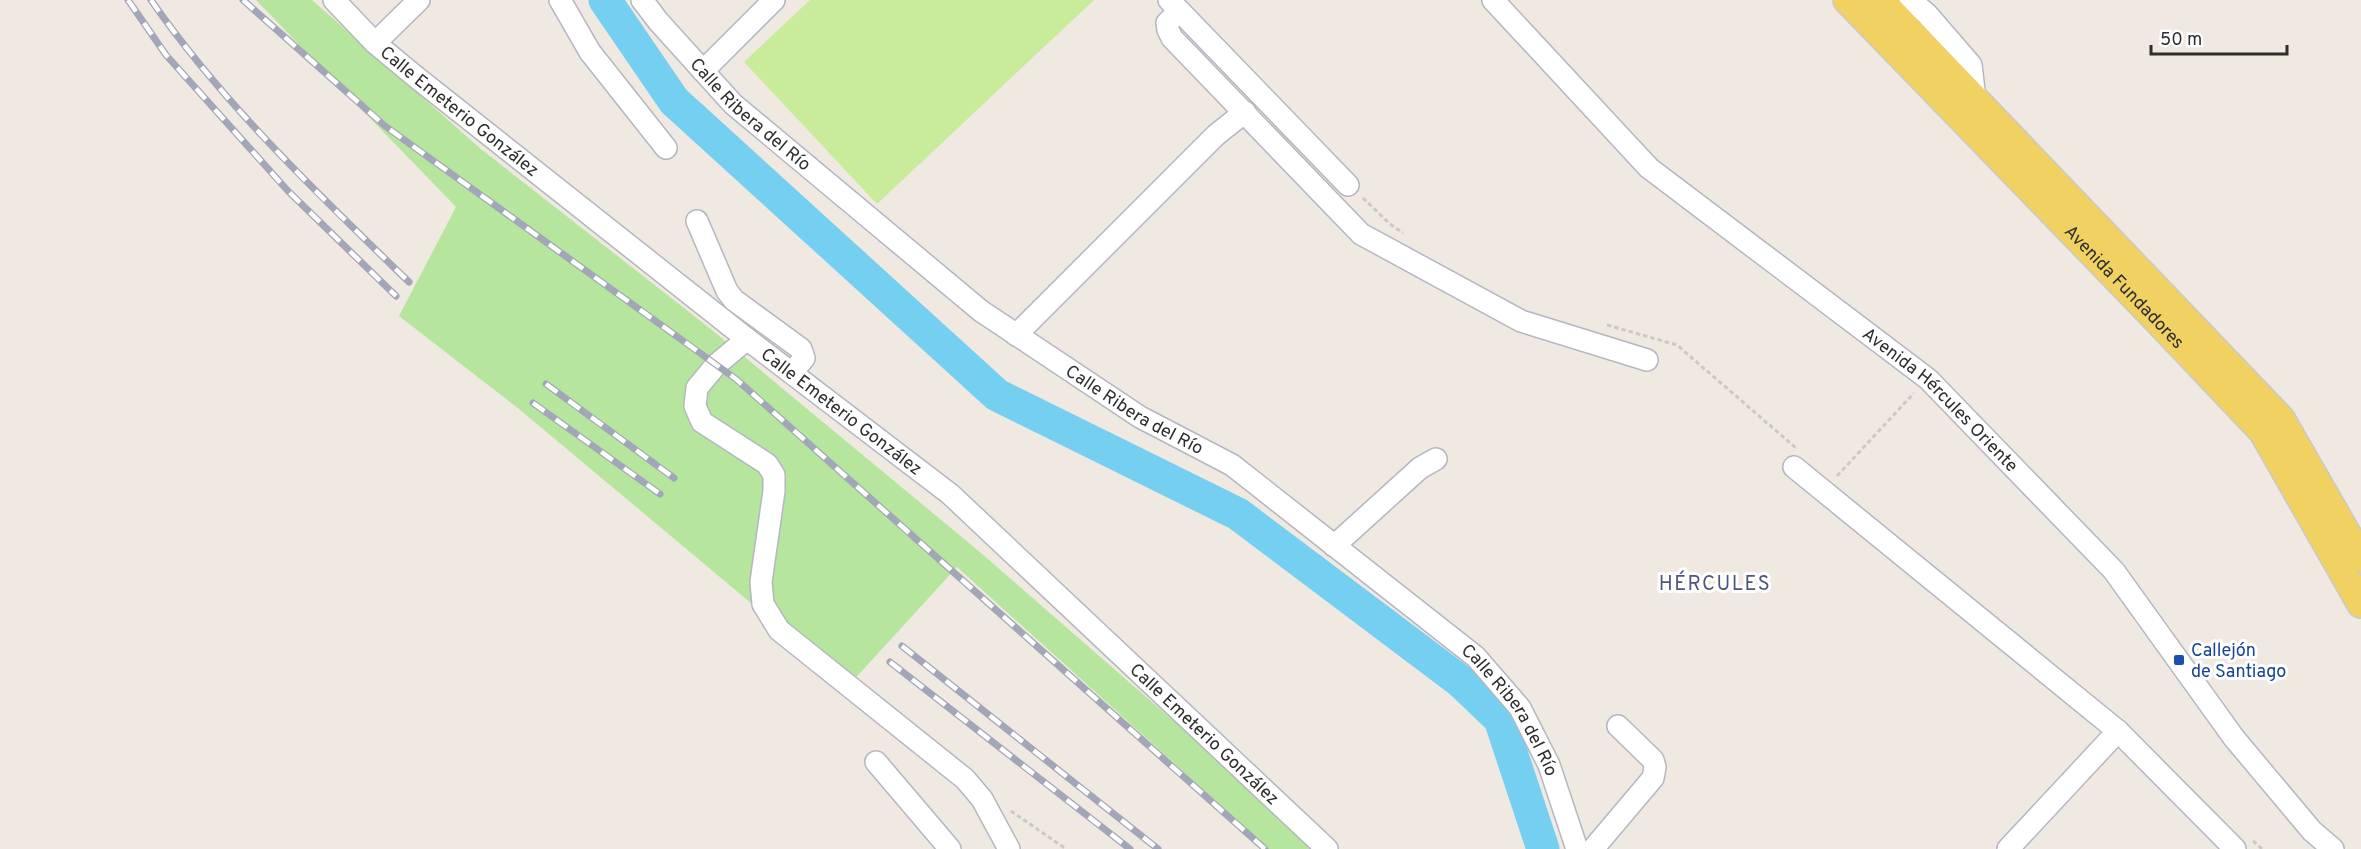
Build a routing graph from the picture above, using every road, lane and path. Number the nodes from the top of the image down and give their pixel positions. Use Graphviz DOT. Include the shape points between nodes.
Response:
graph roads {
  1 [pos="334,0"];
  2 [pos="419,0"];
  3 [pos="560,0"];
  4 [pos="642,0"];
  5 [pos="774,0"];
  6 [pos="1493,0"];
  7 [pos="1847,0"];
  8 [pos="1880,0"];
  9 [pos="1910,0"];
  10 [pos="1174,5"];
  11 [pos="375,43"];
  12 [pos="703,71"];
  13 [pos="1975,99"];
  14 [pos="1245,112"];
  15 [pos="666,148"];
  16 [pos="1348,185"];
  17 [pos="697,221"];
  18 [pos="1016,335"];
  19 [pos="747,339"];
  20 [pos="1647,360"];
  21 [pos="792,373"];
  22 [pos="1928,379"];
  23 [pos="1436,459"];
  24 [pos="1794,467"];
  25 [pos="1833,480"];
  26 [pos="1334,546"];
  27 [pos="2361,558"];
  28 [pos="2361,604"];
  29 [pos="1618,726"];
  30 [pos="2118,731"];
  31 [pos="876,762"];
  32 [pos="1011,811"];
  33 [pos="950,849"];
  34 [pos="1009,849"];
  35 [pos="1066,849"];
  36 [pos="1327,849"];
  37 [pos="1577,849"];
  38 [pos="1593,849"];
  39 [pos="2008,849"];
  40 [pos="2235,849"];
  41 [pos="2333,849"];
  1 -- 11 [label="street, Calle Emeterio González"];
  2 -- 11 [label="street"];
  3 -- 15 [label="street" via="590,52"];
  4 -- 12 [label="street, Calle Ribera del Río"];
  5 -- 12 [label="street"];
  6 -- 22 [label="street, Avenida Hércules Oriente" via="1649,168"];
  7 -- 28 [label="main road, Avenida Fundadores" via="2263,432"];
  8 -- 13 [label="main road, Avenida Fundadores"];
  9 -- 13 [label="street" via="1971,65"];
  10 -- 14 [label="street" via="1167,23 1172,38"];
  10 -- 16 [label="street"];
  11 -- 19 [label="street, Calle Emeterio González"];
  12 -- 18 [label="street, Calle Ribera del Río" via="733,104 791,153 981,311"];
  13 -- 27 [label="main road, Avenida Fundadores" via="2281,419"];
  14 -- 18 [label="street" via="1216,135"];
  14 -- 20 [label="street" via="1361,234 1521,321"];
  17 -- 21 [label="street" via="734,300 801,349 804,358"];
  18 -- 26 [label="street, Calle Ribera del Río" via="1140,417 1232,465"];
  19 -- 21 [label="street, Calle Emeterio González"];
  19 -- 34 [label="street" via="716,365 697,388 694,406 702,422 767,464 774,476 761,582 764,604 780,630 964,778 982,799"];
  21 -- 36 [label="street, Calle Emeterio González" via="950,494"];
  22 -- 25 [label="path"];
  22 -- 41 [label="street, Avenida Hércules Oriente" via="2114,571 2234,738 2312,831"];
  23 -- 26 [label="street" via="1412,474"];
  24 -- 30 [label="street"];
  26 -- 37 [label="street, Calle Ribera del Río" via="1476,657 1520,708 1549,765"];
  29 -- 38 [label="street" via="1653,760 1653,778"];
  30 -- 39 [label="street"];
  30 -- 40 [label="street"];
  31 -- 33 [label="street"];
  32 -- 35 [label="path"];
}
